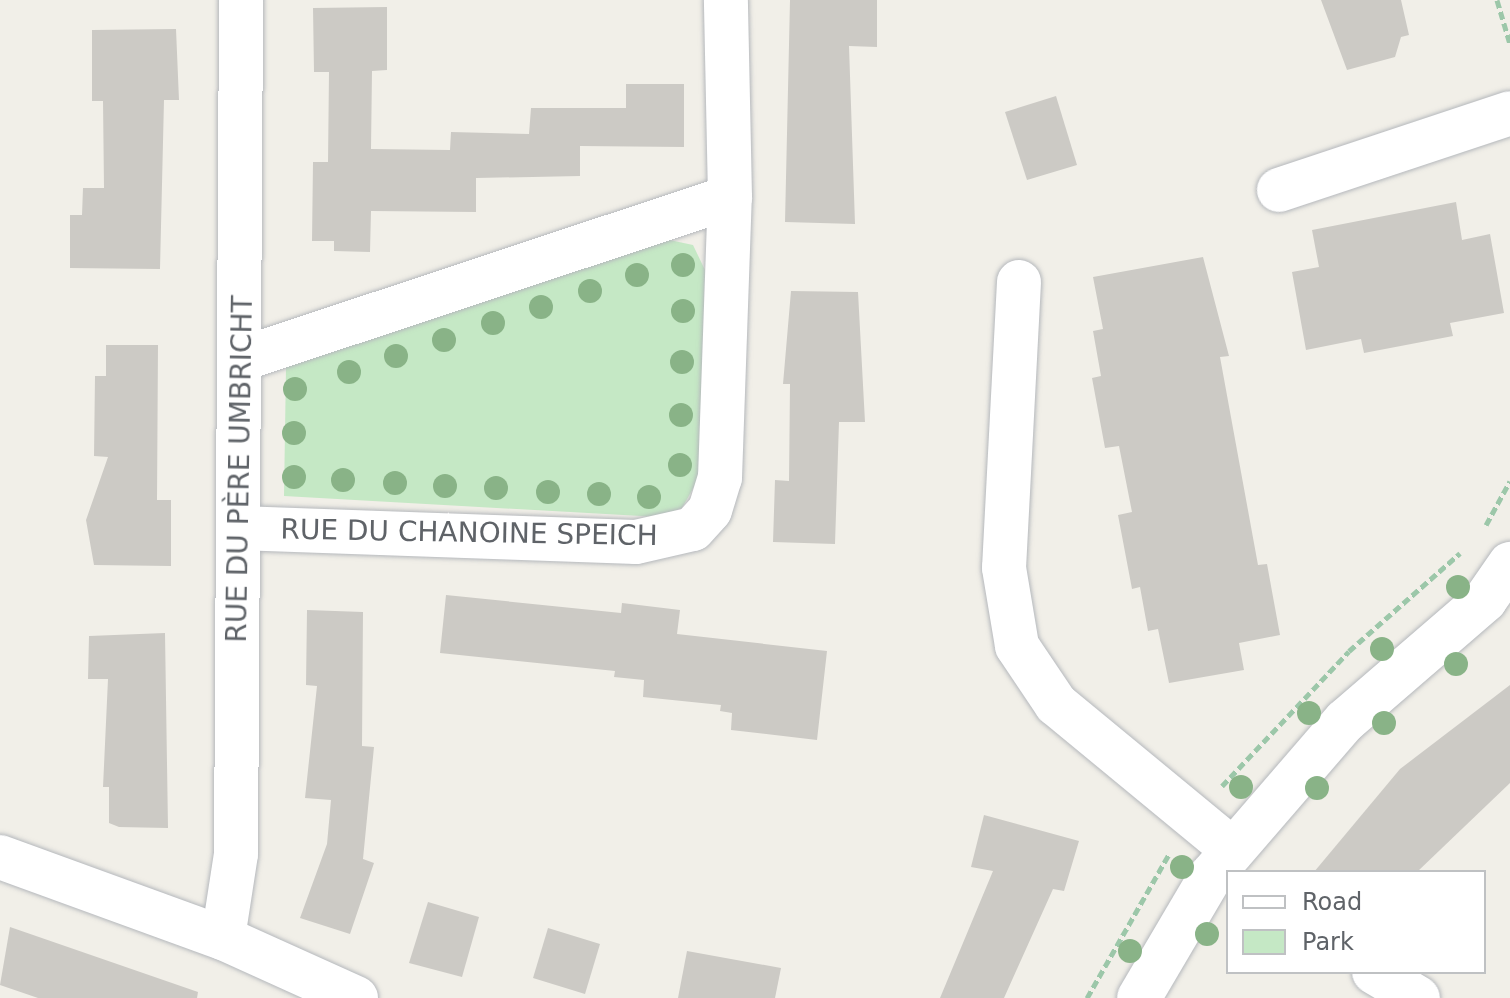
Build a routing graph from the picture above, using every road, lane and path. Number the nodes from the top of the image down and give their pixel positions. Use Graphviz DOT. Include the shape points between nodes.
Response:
graph roads {
  1 [pos="241,0"];
  2 [pos="726,0"];
  3 [pos="1497,0"];
  4 [pos="1510,44"];
  5 [pos="1510,113"];
  6 [pos="1279,190"];
  7 [pos="730,197"];
  8 [pos="1019,282"];
  9 [pos="242,359"];
  10 [pos="238,528"];
  11 [pos="1510,564"];
  12 [pos="0,857"];
  13 [pos="1224,870"];
  14 [pos="223,938"];
  15 [pos="1377,974"];
  16 [pos="356,998"];
  17 [pos="1139,998"];
  18 [pos="1418,998"];
  1 -- 9 [label="street, RUE DU PÈRE UMBRICHT"];
  2 -- 7 [label="street, RUE DU CHANOINE SPEICH"];
  3 -- 4 [label="path"];
  5 -- 6 [label="street"];
  7 -- 9 [label="street"];
  7 -- 10 [label="street, RUE DU CHANOINE SPEICH" via="720,478 710,510 693,529 636,542"];
  8 -- 13 [label="street" via="1004,568 1017,646 1056,704"];
  9 -- 10 [label="street, RUE DU PÈRE UMBRICHT"];
  10 -- 14 [label="street, RUE DU PÈRE UMBRICHT" via="236,854"];
  11 -- 13 [label="street" via="1485,600 1345,721"];
  12 -- 14 [label="street"];
  13 -- 17 [label="street"];
  14 -- 16 [label="street"];
  15 -- 18 [label="street"];
}
